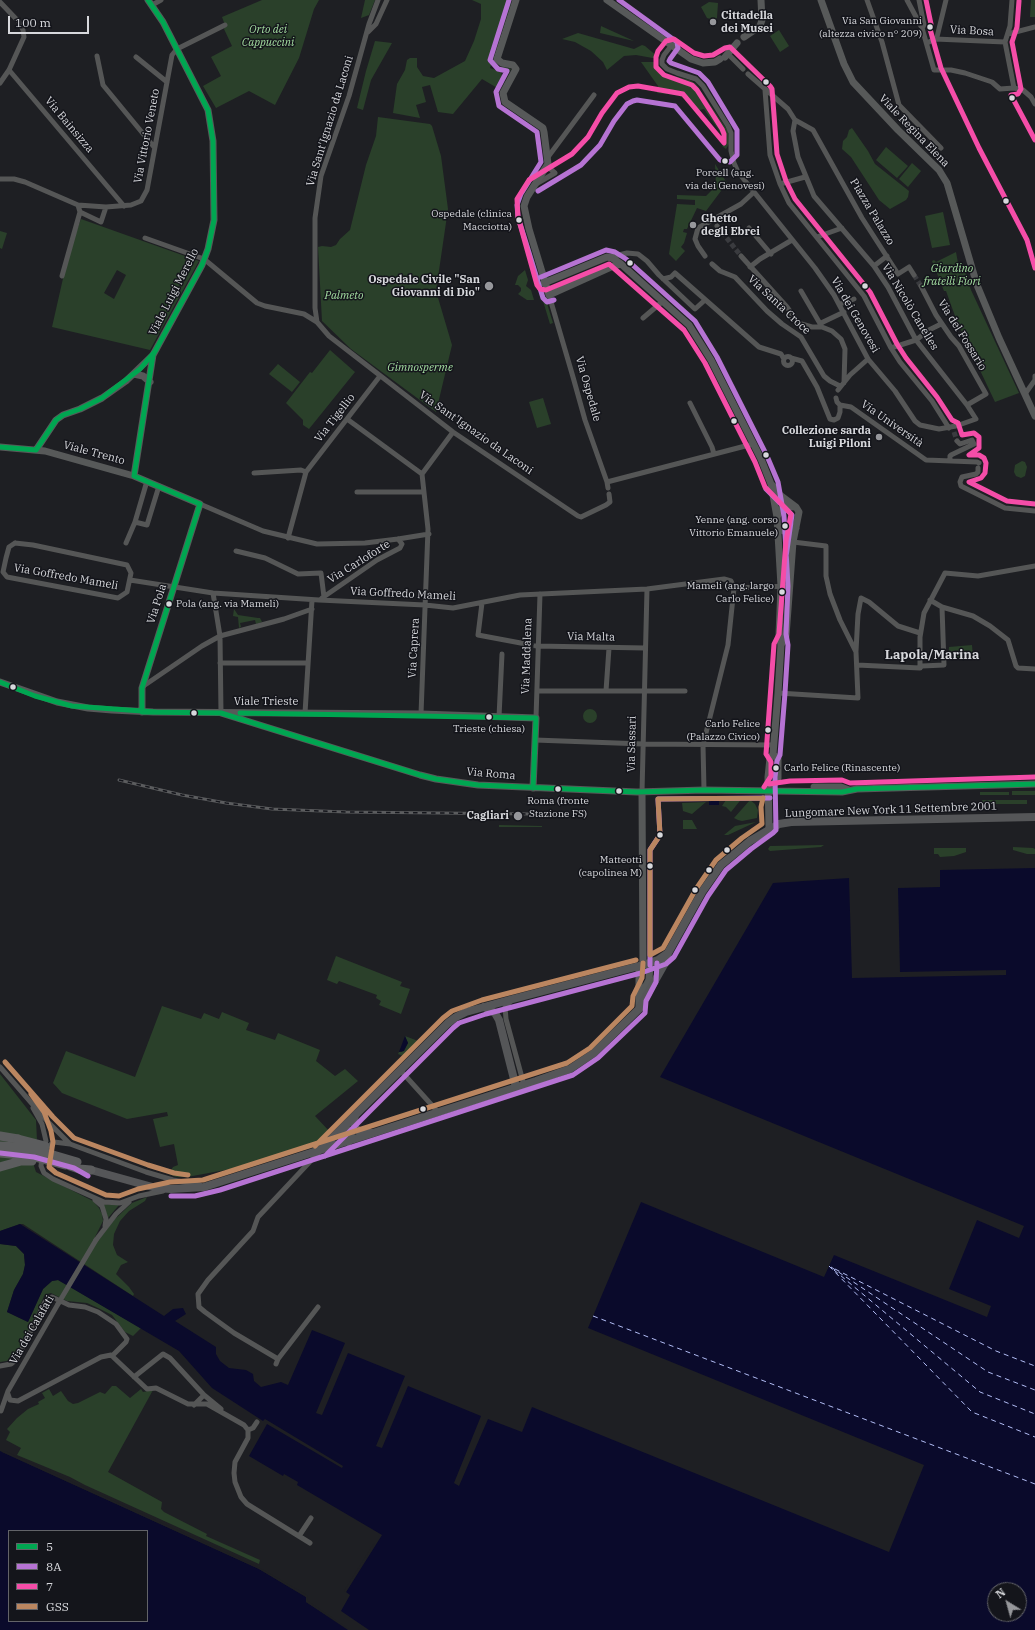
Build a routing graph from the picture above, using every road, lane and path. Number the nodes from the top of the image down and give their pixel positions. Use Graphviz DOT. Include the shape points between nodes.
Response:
graph roads {
  1 [pos="161,0"];
  2 [pos="378,0"];
  3 [pos="387,0"];
  4 [pos="516,0"];
  5 [pos="607,0"];
  6 [pos="761,0"];
  7 [pos="821,0"];
  8 [pos="867,0"];
  9 [pos="907,0"];
  10 [pos="919,0"];
  11 [pos="946,0"];
  12 [pos="1012,0"];
  13 [pos="0,2"];
  14 [pos="150,2"];
  15 [pos="225,25"];
  16 [pos="1035,27"];
  17 [pos="922,28"];
  18 [pos="367,33"];
  19 [pos="1008,34"];
  20 [pos="744,37"];
  21 [pos="935,39"];
  22 [pos="1005,42"];
  23 [pos="737,43"];
  24 [pos="927,43"];
  25 [pos="672,46"];
  26 [pos="177,49"];
  27 [pos="97,56"];
  28 [pos="136,57"];
  29 [pos="724,57"];
  30 [pos="743,69"];
  31 [pos="9,70"];
  32 [pos="748,74"];
  33 [pos="167,82"];
  34 [pos="0,83"];
  35 [pos="1014,88"];
  36 [pos="765,90"];
  37 [pos="594,95"];
  38 [pos="1035,104"];
  39 [pos="795,120"];
  40 [pos="154,146"];
  41 [pos="941,148"];
  42 [pos="548,157"];
  43 [pos="547,166"];
  44 [pos="805,177"];
  45 [pos="0,179"];
  46 [pos="780,184"];
  47 [pos="534,185"];
  48 [pos="754,192"];
  49 [pos="78,205"];
  50 [pos="124,206"];
  51 [pos="106,207"];
  52 [pos="80,212"];
  53 [pos="717,226"];
  54 [pos="749,228"];
  55 [pos="842,228"];
  56 [pos="722,232"];
  57 [pos="817,237"];
  58 [pos="145,238"];
  59 [pos="792,240"];
  60 [pos="771,254"];
  61 [pos="705,256"];
  62 [pos="741,256"];
  63 [pos="887,256"];
  64 [pos="607,257"];
  65 [pos="204,259"];
  66 [pos="621,264"];
  67 [pos="712,264"];
  68 [pos="874,266"];
  69 [pos="750,267"];
  70 [pos="914,275"];
  71 [pos="62,276"];
  72 [pos="663,279"];
  73 [pos="544,283"];
  74 [pos="921,286"];
  75 [pos="801,291"];
  76 [pos="549,295"];
  77 [pos="854,299"];
  78 [pos="705,300"];
  79 [pos="663,301"];
  80 [pos="840,304"];
  81 [pos="315,311"];
  82 [pos="844,312"];
  83 [pos="304,314"];
  84 [pos="643,318"];
  85 [pos="317,322"];
  86 [pos="941,324"];
  87 [pos="822,325"];
  88 [pos="916,340"];
  89 [pos="891,348"];
  90 [pos="153,355"];
  91 [pos="868,359"];
  92 [pos="143,365"];
  93 [pos="151,369"];
  94 [pos="134,374"];
  95 [pos="847,374"];
  96 [pos="380,376"];
  97 [pos="1035,376"];
  98 [pos="1035,380"];
  99 [pos="150,382"];
  100 [pos="1025,394"];
  101 [pos="836,398"];
  102 [pos="690,403"];
  103 [pos="840,405"];
  104 [pos="967,405"];
  105 [pos="1035,416"];
  106 [pos="347,419"];
  107 [pos="953,428"];
  108 [pos="453,432"];
  109 [pos="958,441"];
  110 [pos="754,444"];
  111 [pos="0,447"];
  112 [pos="36,450"];
  113 [pos="714,454"];
  114 [pos="950,461"];
  115 [pos="306,472"];
  116 [pos="254,473"];
  117 [pos="422,474"];
  118 [pos="134,476"];
  119 [pos="147,481"];
  120 [pos="607,482"];
  121 [pos="771,484"];
  122 [pos="159,486"];
  123 [pos="357,492"];
  124 [pos="424,492"];
  125 [pos="610,502"];
  126 [pos="200,504"];
  127 [pos="796,507"];
  128 [pos="1035,512"];
  129 [pos="777,517"];
  130 [pos="135,522"];
  131 [pos="778,527"];
  132 [pos="796,528"];
  133 [pos="429,530"];
  134 [pos="288,538"];
  135 [pos="398,539"];
  136 [pos="793,542"];
  137 [pos="126,543"];
  138 [pos="236,551"];
  139 [pos="0,557"];
  140 [pos="6,558"];
  141 [pos="1035,566"];
  142 [pos="130,580"];
  143 [pos="780,586"];
  144 [pos="790,586"];
  145 [pos="174,588"];
  146 [pos="734,588"];
  147 [pos="647,589"];
  148 [pos="213,593"];
  149 [pos="540,594"];
  150 [pos="321,598"];
  151 [pos="312,600"];
  152 [pos="930,600"];
  153 [pos="482,603"];
  154 [pos="425,605"];
  155 [pos="942,607"];
  156 [pos="312,609"];
  157 [pos="920,633"];
  158 [pos="220,636"];
  159 [pos="526,644"];
  160 [pos="537,646"];
  161 [pos="781,646"];
  162 [pos="609,648"];
  163 [pos="645,648"];
  164 [pos="856,652"];
  165 [pos="502,654"];
  166 [pos="220,663"];
  167 [pos="307,663"];
  168 [pos="857,665"];
  169 [pos="920,668"];
  170 [pos="1035,669"];
  171 [pos="0,682"];
  172 [pos="142,688"];
  173 [pos="536,691"];
  174 [pos="606,691"];
  175 [pos="644,691"];
  176 [pos="685,691"];
  177 [pos="778,693"];
  178 [pos="142,712"];
  179 [pos="221,713"];
  180 [pos="305,713"];
  181 [pos="421,714"];
  182 [pos="499,717"];
  183 [pos="536,718"];
  184 [pos="535,740"];
  185 [pos="643,744"];
  186 [pos="703,745"];
  187 [pos="774,745"];
  188 [pos="1035,784"];
  189 [pos="533,788"];
  190 [pos="704,790"];
  191 [pos="770,791"];
  192 [pos="642,792"];
  193 [pos="1035,817"];
  194 [pos="769,828"];
  195 [pos="668,953"];
  196 [pos="643,966"];
  197 [pos="513,999"];
  198 [pos="639,999"];
  199 [pos="484,1007"];
  200 [pos="639,1009"];
  201 [pos="0,1067"];
  202 [pos="401,1071"];
  203 [pos="524,1085"];
  204 [pos="516,1088"];
  205 [pos="25,1098"];
  206 [pos="438,1112"];
  207 [pos="357,1114"];
  208 [pos="341,1130"];
  209 [pos="374,1134"];
  210 [pos="0,1136"];
  211 [pos="348,1142"];
  212 [pos="70,1144"];
  213 [pos="0,1146"];
  214 [pos="44,1150"];
  215 [pos="320,1151"];
  216 [pos="0,1153"];
  217 [pos="74,1164"];
  218 [pos="0,1167"];
  219 [pos="91,1170"];
  220 [pos="204,1187"];
  221 [pos="171,1189"];
  222 [pos="139,1196"];
  223 [pos="91,1197"];
  224 [pos="104,1229"];
  225 [pos="318,1307"];
  226 [pos="112,1356"];
  227 [pos="0,1366"];
  228 [pos="134,1377"];
  229 [pos="8,1394"];
  230 [pos="204,1395"];
  231 [pos="194,1405"];
  232 [pos="1,1411"];
  233 [pos="223,1412"];
  234 [pos="257,1422"];
  235 [pos="248,1430"];
  236 [pos="311,1518"];
  237 [pos="299,1536"];
  238 [pos="310,1542"];
  1 -- 14 [label="street"];
  2 -- 18 [label="street, Via Sant'Ignazio da Laconi"];
  3 -- 18 [label="street" via="376,24"];
  4 -- 42 [label="street" via="497,56 499,62 513,65 516,69 503,97 505,102 543,128"];
  5 -- 25 [label="street"];
  6 -- 20 [label="street" via="760,26"];
  7 -- 100 [label="street, Viale Regina Elena" via="853,82 939,170 947,183 978,285"];
  8 -- 41 [label="street" via="882,42 899,105"];
  9 -- 17 [label="street"];
  10 -- 17 [label="street" via="924,26"];
  11 -- 21 [label="street"];
  12 -- 19 [label="street"];
  13 -- 31 [label="street" via="24,30 24,37"];
  14 -- 26 [label="street, Viale Luigi Merello"];
  15 -- 26 [label="street"];
  16 -- 19 [label="street, Via Bosa"];
  17 -- 24 [label="street"];
  18 -- 81 [label="street, Via Sant'Ignazio da Laconi" via="322,176 315,218"];
  19 -- 22 [label="street, Via Bosa"];
  21 -- 22 [label="street, Via Bosa"];
  21 -- 24 [label="street, Via Bosa"];
  22 -- 35 [label="street"];
  23 -- 29 [label="street"];
  24 -- 35 [label="street" via="934,70 965,73 992,82 1000,89"];
  25 -- 29 [label="street" via="691,59 703,63 715,62"];
  25 -- 48 [label="street, Via dei Genovesi" via="664,55 662,64 667,69 696,79 703,86 728,126 731,134 731,151 738,172"];
  26 -- 33 [label="street, Via Vittorio Veneto" via="172,55"];
  26 -- 65 [label="street, Viale Luigi Merello" via="208,110 212,124 214,220"];
  27 -- 40 [label="street" via="103,85"];
  28 -- 33 [label="street"];
  29 -- 30 [label="street"];
  31 -- 34 [label="street"];
  31 -- 50 [label="street, Via Bainsizza"];
  32 -- 36 [label="street"];
  33 -- 40 [label="street, Via Vittorio Veneto"];
  35 -- 38 [label="street" via="1026,92"];
  36 -- 39 [label="street" via="788,109"];
  36 -- 46 [label="street" via="770,155"];
  37 -- 42 [label="street"];
  39 -- 44 [label="street, Via Nicolò Canelles" via="794,139"];
  39 -- 63 [label="street, Piazza Palazzo" via="811,129 821,142 862,218"];
  40 -- 50 [label="street, Via Vittorio Veneto" via="144,196 136,203"];
  42 -- 43 [label="street"];
  43 -- 47 [label="street"];
  43 -- 47 [label="street" via="555,173"];
  44 -- 46 [label="street"];
  44 -- 55 [label="street, Via Nicolò Canelles" via="814,196"];
  45 -- 49 [label="street, Via Vittorio Veneto" via="25,182"];
  46 -- 57 [label="street" via="789,203"];
  47 -- 73 [label="street" via="526,197 524,206"];
  48 -- 59 [label="street, Via dei Genovesi"];
  48 -- 61 [label="street" via="741,204 698,228 695,239"];
  49 -- 51 [label="street, Via Vittorio Veneto"];
  49 -- 52 [label="street"];
  50 -- 51 [label="street, Via Vittorio Veneto"];
  51 -- 52 [label="street" via="101,222"];
  52 -- 71 [label="street"];
  53 -- 56 [label="street"];
  54 -- 60 [label="street"];
  55 -- 57 [label="street"];
  55 -- 68 [label="street, Via Nicolò Canelles"];
  57 -- 89 [label="street" via="864,296"];
  58 -- 65 [label="street"];
  59 -- 60 [label="street"];
  59 -- 80 [label="street, Via dei Genovesi"];
  60 -- 69 [label="street"];
  62 -- 69 [label="street"];
  63 -- 68 [label="street, Piazza Palazzo"];
  63 -- 70 [label="street, Piazza Palazzo" via="898,274 909,267"];
  64 -- 66 [label="street"];
  64 -- 72 [label="street" via="627,253 638,254"];
  64 -- 73 [label="street"];
  65 -- 83 [label="street" via="257,303"];
  65 -- 90 [label="street, Viale Luigi Merello"];
  66 -- 76 [label="street"];
  66 -- 79 [label="street"];
  67 -- 95 [label="street, Via Santa Croce" via="720,271 735,277 767,311 801,337 824,376 841,386"];
  68 -- 88 [label="street, Via Nicolò Canelles"];
  69 -- 87 [label="street" via="787,307 798,323 812,327"];
  72 -- 78 [label="street" via="675,273"];
  72 -- 78 [label="street" via="695,310"];
  73 -- 76 [label="street"];
  74 -- 86 [label="street, Via del Fossario"];
  75 -- 87 [label="street"];
  76 -- 120 [label="street, Via Ospedale" via="584,420"];
  77 -- 80 [label="street"];
  78 -- 103 [label="street" via="759,347 781,354 788,366 792,362 791,358 802,361 817,387 830,419 838,418"];
  79 -- 84 [label="street"];
  79 -- 110 [label="street" via="689,325 702,344"];
  80 -- 82 [label="street, Via dei Genovesi"];
  81 -- 83 [label="street"];
  81 -- 85 [label="street, Via Sant'Ignazio da Laconi"];
  82 -- 87 [label="street"];
  82 -- 91 [label="street, Via dei Genovesi"];
  83 -- 85 [label="street"];
  85 -- 96 [label="street, Via Sant'Ignazio da Laconi" via="329,336"];
  86 -- 88 [label="street"];
  86 -- 104 [label="street, Via del Fossario" via="959,346 986,394"];
  87 -- 95 [label="street" via="838,335 844,343"];
  88 -- 89 [label="street"];
  88 -- 104 [label="street, Via Nicolò Canelles"];
  89 -- 107 [label="street"];
  90 -- 92 [label="street"];
  90 -- 93 [label="street, Viale Luigi Merello"];
  91 -- 95 [label="street"];
  91 -- 107 [label="street, Via dei Genovesi" via="915,421 939,429"];
  92 -- 93 [label="street"];
  92 -- 94 [label="street"];
  93 -- 99 [label="street, Viale Luigi Merello"];
  94 -- 99 [label="street" via="143,376"];
  94 -- 112 [label="street" via="98,400 56,420"];
  96 -- 106 [label="street, Via Tigellio"];
  96 -- 108 [label="street, Via Sant'Ignazio da Laconi"];
  97 -- 98 [label="street"];
  98 -- 100 [label="street"];
  99 -- 118 [label="street, Viale Luigi Merello"];
  100 -- 105 [label="street, Viale Regina Elena"];
  101 -- 103 [label="street"];
  102 -- 113 [label="street"];
  103 -- 114 [label="street, Via Università" via="851,407 926,460"];
  104 -- 107 [label="street, Via Nicolò Canelles" via="976,419"];
  106 -- 115 [label="street, Via Tigellio"];
  106 -- 117 [label="street"];
  108 -- 117 [label="street"];
  108 -- 125 [label="street, Via Sant'Ignazio da Laconi" via="581,517"];
  109 -- 114 [label="street" via="960,444 972,440 974,444 951,455"];
  110 -- 113 [label="street"];
  110 -- 121 [label="street"];
  111 -- 112 [label="street, Viale Trento"];
  112 -- 118 [label="street, Viale Trento"];
  113 -- 120 [label="street"];
  114 -- 128 [label="street, Via Università" via="977,462 978,472 961,478 960,484 963,488 1005,508"];
  115 -- 116 [label="street" via="301,470"];
  115 -- 134 [label="street, Via Tigellio"];
  117 -- 124 [label="street, Via Caprera"];
  118 -- 119 [label="street, Viale Trento"];
  119 -- 122 [label="street, Viale Trento"];
  119 -- 130 [label="street"];
  120 -- 125 [label="street, Via Ospedale"];
  121 -- 127 [label="street"];
  121 -- 129 [label="street"];
  122 -- 126 [label="street, Viale Trento"];
  122 -- 130 [label="street" via="147,525"];
  123 -- 124 [label="street"];
  124 -- 133 [label="street, Via Caprera"];
  126 -- 134 [label="street" via="263,531"];
  126 -- 145 [label="street, Via Pola"];
  127 -- 129 [label="street" via="784,506"];
  127 -- 132 [label="street" via="799,512"];
  129 -- 131 [label="street"];
  130 -- 137 [label="street"];
  131 -- 132 [label="street" via="788,532"];
  131 -- 143 [label="street"];
  132 -- 136 [label="street"];
  133 -- 135 [label="street"];
  133 -- 154 [label="street, Via Caprera"];
  134 -- 135 [label="street" via="317,544"];
  135 -- 150 [label="street, Via Carloforte" via="402,544 400,548 377,560"];
  136 -- 144 [label="street"];
  136 -- 164 [label="street" via="826,546 826,576 830,594"];
  138 -- 150 [label="street" via="265,558 298,574 321,573"];
  139 -- 140 [label="street, Via Goffredo Mameli"];
  140 -- 142 [label="street, Via Goffredo Mameli" via="9,547 13,544 33,545 127,565 131,573"];
  140 -- 142 [label="street, Via Goffredo Mameli" via="3,572 7,577 118,598 127,592"];
  141 -- 152 [label="street" via="978,576 945,573"];
  142 -- 145 [label="street, Via Goffredo Mameli"];
  143 -- 144 [label="street"];
  143 -- 146 [label="street"];
  143 -- 161 [label="street"];
  144 -- 161 [label="street" via="786,636"];
  145 -- 148 [label="street, Via Goffredo Mameli"];
  145 -- 172 [label="street, Via Pola"];
  146 -- 147 [label="street, Via Goffredo Mameli" via="731,581 724,579"];
  146 -- 186 [label="street" via="728,645"];
  147 -- 149 [label="street, Via Goffredo Mameli"];
  147 -- 163 [label="street, Via Sassari"];
  148 -- 151 [label="street, Via Goffredo Mameli"];
  148 -- 158 [label="street"];
  149 -- 153 [label="street, Via Goffredo Mameli"];
  149 -- 160 [label="street, Via Maddalena"];
  150 -- 151 [label="street, Via Goffredo Mameli"];
  150 -- 154 [label="street, Via Goffredo Mameli"];
  151 -- 156 [label="street"];
  152 -- 155 [label="street"];
  152 -- 157 [label="street"];
  153 -- 154 [label="street, Via Goffredo Mameli" via="453,608"];
  153 -- 159 [label="street" via="478,636"];
  154 -- 181 [label="street, Via Caprera"];
  155 -- 169 [label="street" via="944,665"];
  155 -- 170 [label="street" via="973,616 990,626 1008,640 1018,668"];
  156 -- 158 [label="street" via="284,620"];
  156 -- 167 [label="street"];
  157 -- 164 [label="street" via="898,626 861,598"];
  157 -- 169 [label="street"];
  158 -- 166 [label="street"];
  158 -- 172 [label="street"];
  160 -- 162 [label="street, Via Malta"];
  160 -- 173 [label="street, Via Maddalena"];
  161 -- 177 [label="street"];
  162 -- 163 [label="street, Via Malta"];
  162 -- 174 [label="street"];
  163 -- 175 [label="street, Via Sassari"];
  164 -- 168 [label="street"];
  165 -- 182 [label="street"];
  166 -- 167 [label="street"];
  166 -- 179 [label="street"];
  167 -- 180 [label="street"];
  168 -- 169 [label="street"];
  168 -- 177 [label="street" via="858,698"];
  171 -- 178 [label="street, Viale Trieste" via="35,696 72,706"];
  172 -- 178 [label="street, Via Pola"];
  173 -- 174 [label="street"];
  173 -- 183 [label="street, Via Maddalena"];
  174 -- 175 [label="street"];
  175 -- 176 [label="street"];
  175 -- 185 [label="street, Via Sassari"];
  177 -- 187 [label="street"];
  178 -- 179 [label="street, Viale Trieste"];
  179 -- 180 [label="street, Viale Trieste"];
  179 -- 189 [label="street, Via Roma" via="436,779 478,785"];
  180 -- 181 [label="street, Viale Trieste"];
  181 -- 182 [label="street, Viale Trieste"];
  182 -- 183 [label="street, Viale Trieste"];
  183 -- 184 [label="street"];
  184 -- 185 [label="street"];
  184 -- 189 [label="street"];
  185 -- 186 [label="street"];
  185 -- 192 [label="street, Via Sassari"];
  186 -- 187 [label="street"];
  186 -- 190 [label="street"];
  187 -- 191 [label="street" via="768,777"];
  188 -- 191 [label="street, Via Roma" via="842,792"];
  189 -- 192 [label="street, Via Roma"];
  190 -- 191 [label="street, Via Roma"];
  190 -- 192 [label="street, Via Roma"];
  191 -- 194 [label="street"];
  192 -- 196 [label="street, Via Sassari"];
  193 -- 194 [label="main road, Lungomare New York 11 Settembre 2001" via="791,822"];
  194 -- 195 [label="main road, Lungomare New York 11 Settembre 2001" via="721,865"];
  195 -- 196 [label="main road"];
  195 -- 200 [label="main road, Lungomare New York 11 Settembre 2001"];
  196 -- 197 [label="main road"];
  196 -- 198 [label="street, Via Sassari"];
  196 -- 198 [label="street, Via Sassari" via="649,982"];
  197 -- 199 [label="main road"];
  197 -- 203 [label="street" via="505,1007 506,1019"];
  198 -- 200 [label="street, Via Sassari"];
  199 -- 202 [label="main road" via="466,1012 448,1023"];
  199 -- 204 [label="main road" via="495,1013 500,1020"];
  200 -- 203 [label="main road, Lungomare New York 11 Settembre 2001" via="582,1062"];
  201 -- 205 [label="street"];
  202 -- 206 [label="street"];
  202 -- 207 [label="main road"];
  203 -- 204 [label="main road, Lungomare New York 11 Settembre 2001"];
  204 -- 206 [label="main road, Lungomare New York 11 Settembre 2001"];
  205 -- 212 [label="street"];
  205 -- 214 [label="street" via="42,1124 46,1141"];
  206 -- 209 [label="main road, Lungomare New York 11 Settembre 2001"];
  207 -- 208 [label="main road"];
  207 -- 209 [label="main road" via="353,1122 356,1129"];
  208 -- 211 [label="main road" via="346,1129 350,1133"];
  208 -- 215 [label="main road"];
  209 -- 211 [label="main road, Lungomare New York 11 Settembre 2001"];
  210 -- 217 [label="highway, bridge" via="24,1140 70,1155"];
  211 -- 215 [label="main road, Lungomare New York 11 Settembre 2001"];
  212 -- 214 [label="street" via="54,1142"];
  212 -- 220 [label="street" via="146,1172"];
  213 -- 217 [label="highway, bridge" via="36,1150"];
  214 -- 223 [label="street, Via dei Calafati" via="44,1173"];
  215 -- 220 [label="main road, Lungomare New York 11 Settembre 2001"];
  215 -- 225 [label="street" via="258,1217 254,1231 199,1290 198,1304 277,1362"];
  216 -- 217 [label="highway, bridge"];
  217 -- 218 [label="highway, bridge" via="59,1167 21,1161"];
  217 -- 219 [label="highway" via="79,1169"];
  219 -- 221 [label="main road, Lungomare New York 11 Settembre 2001" via="140,1184"];
  220 -- 221 [label="main road, Lungomare New York 11 Settembre 2001"];
  221 -- 222 [label="street, Via dei Calafati"];
  222 -- 223 [label="street, Via dei Calafati" via="120,1203 104,1202"];
  222 -- 224 [label="street, Via dei Calafati" via="125,1204"];
  223 -- 224 [label="street, Via dei Calafati" via="102,1206 106,1219"];
  224 -- 229 [label="street, Via dei Calafati, bridge" via="58,1304"];
  226 -- 227 [label="street" via="127,1339 116,1324 98,1312 69,1305 52,1297 46,1300 17,1359 11,1364"];
  226 -- 228 [label="street"];
  226 -- 229 [label="street" via="101,1357 18,1401 10,1400"];
  228 -- 230 [label="street" via="163,1354 170,1358"];
  228 -- 231 [label="street" via="148,1389 156,1388"];
  229 -- 232 [label="street, Via dei Calafati"];
  230 -- 231 [label="street"];
  230 -- 233 [label="street"];
  231 -- 233 [label="street" via="207,1404"];
  233 -- 235 [label="street"];
  234 -- 235 [label="street"];
  235 -- 237 [label="street" via="248,1438 235,1462 235,1482 241,1497 247,1504"];
  236 -- 237 [label="street"];
  237 -- 238 [label="street"];
}
